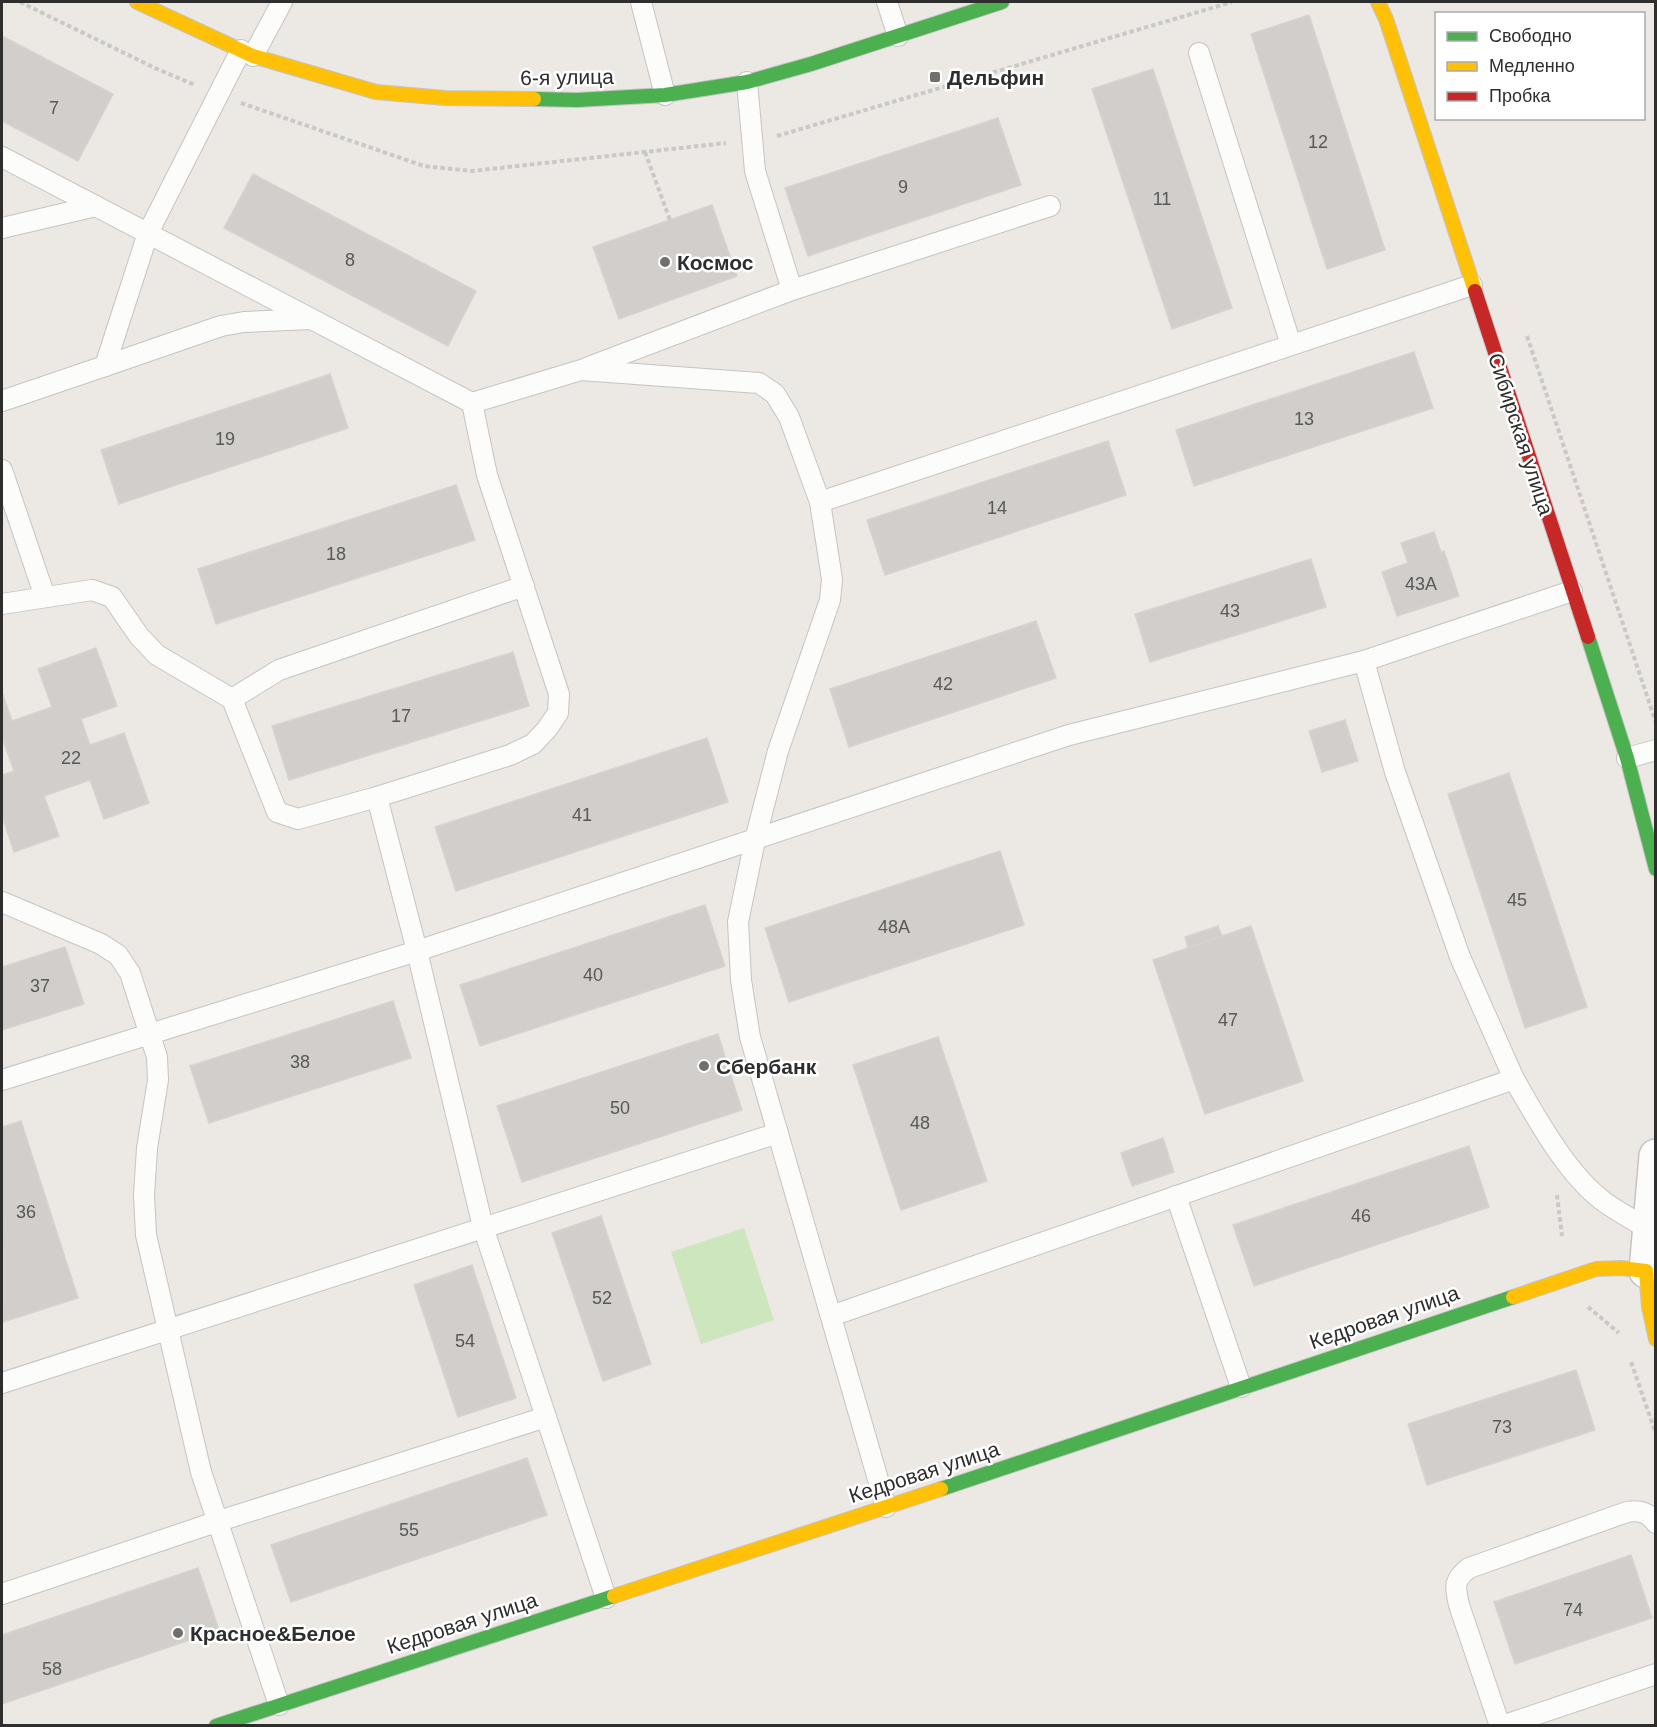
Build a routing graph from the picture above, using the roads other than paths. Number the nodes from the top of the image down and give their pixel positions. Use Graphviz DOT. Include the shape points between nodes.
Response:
graph roads {
  1 [pos="137,2"];
  2 [pos="282,2"];
  3 [pos="641,2"];
  4 [pos="887,2"];
  5 [pos="1002,2"];
  6 [pos="1378,2"];
  7 [pos="898,36"];
  8 [pos="247,53"];
  9 [pos="1199,53"];
  10 [pos="747,82"];
  11 [pos="665,95"];
  12 [pos="2,157"];
  13 [pos="96,206"];
  14 [pos="1050,206"];
  15 [pos="2,228"];
  16 [pos="148,233"];
  17 [pos="1472,285"];
  18 [pos="792,290"];
  19 [pos="311,319"];
  20 [pos="1291,345"];
  21 [pos="105,366"];
  22 [pos="581,370"];
  23 [pos="2,401"];
  24 [pos="472,404"];
  25 [pos="2,470"];
  26 [pos="820,502"];
  27 [pos="524,586"];
  28 [pos="1572,591"];
  29 [pos="45,597"];
  30 [pos="2,604"];
  31 [pos="1364,661"];
  32 [pos="232,699"];
  33 [pos="1656,750"];
  34 [pos="1627,758"];
  35 [pos="377,797"];
  36 [pos="755,840"];
  37 [pos="1656,869"];
  38 [pos="2,902"];
  39 [pos="417,951"];
  40 [pos="151,1034"];
  41 [pos="1514,1078"];
  42 [pos="2,1080"];
  43 [pos="778,1133"];
  44 [pos="1656,1156"];
  45 [pos="1176,1196"];
  46 [pos="483,1227"];
  47 [pos="1649,1230"];
  48 [pos="1646,1271"];
  49 [pos="831,1316"];
  50 [pos="168,1329"];
  51 [pos="1656,1339"];
  52 [pos="2,1383"];
  53 [pos="1240,1387"];
  54 [pos="546,1417"];
  55 [pos="886,1507"];
  56 [pos="216,1522"];
  57 [pos="1656,1523"];
  58 [pos="2,1594"];
  59 [pos="606,1598"];
  60 [pos="1656,1674"];
  61 [pos="279,1705"];
  62 [pos="216,1725"];
  63 [pos="1501,1725"];
  1 -- 8 [label="street, 6-я улица"];
  2 -- 8 [label="lane"];
  3 -- 11 [label="lane"];
  4 -- 7 [label="lane"];
  5 -- 7 [label="street, 6-я улица"];
  6 -- 17 [label="street, Сибирская улица"];
  7 -- 10 [label="street, 6-я улица"];
  8 -- 11 [label="street, 6-я улица" via="376,92 445,98 577,100"];
  8 -- 16 [label="lane"];
  9 -- 20 [label="lane"];
  10 -- 11 [label="street, 6-я улица"];
  10 -- 18 [label="lane" via="755,171"];
  12 -- 13 [label="lane"];
  13 -- 15 [label="lane"];
  13 -- 16 [label="lane"];
  14 -- 18 [label="lane"];
  16 -- 19 [label="lane"];
  16 -- 21 [label="lane"];
  17 -- 20 [label="lane"];
  17 -- 28 [label="street, Сибирская улица"];
  18 -- 22 [label="lane"];
  19 -- 21 [label="lane" via="221,326"];
  19 -- 24 [label="lane"];
  20 -- 26 [label="lane"];
  21 -- 23 [label="lane"];
  22 -- 24 [label="lane"];
  22 -- 26 [label="lane" via="759,383 775,394 789,417"];
  24 -- 27 [label="lane" via="487,475"];
  25 -- 29 [label="lane"];
  26 -- 36 [label="lane" via="829,549 830,600 778,751"];
  27 -- 32 [label="lane" via="279,670"];
  27 -- 35 [label="lane" via="560,694 558,713 547,729 533,744 510,755"];
  28 -- 31 [label="lane"];
  28 -- 34 [label="street, Сибирская улица"];
  29 -- 30 [label="lane"];
  29 -- 32 [label="lane" via="92,590 112,597 157,655"];
  31 -- 36 [label="lane" via="1069,735"];
  31 -- 41 [label="lane" via="1395,772 1460,957"];
  32 -- 35 [label="lane" via="278,812 298,819"];
  33 -- 34 [label="lane"];
  34 -- 37 [label="street, Сибирская улица"];
  35 -- 39 [label="lane"];
  36 -- 39 [label="lane"];
  36 -- 43 [label="lane" via="738,922 741,980 750,1037"];
  38 -- 40 [label="lane" via="118,955 130,973"];
  39 -- 40 [label="lane"];
  39 -- 46 [label="lane"];
  40 -- 42 [label="lane"];
  40 -- 50 [label="lane" via="158,1080 147,1148 146,1235"];
  41 -- 45 [label="lane"];
  41 -- 47 [label="lane" via="1533,1113 1582,1181 1598,1197"];
  43 -- 46 [label="lane"];
  43 -- 49 [label="lane"];
  44 -- 47 [label="street"];
  45 -- 49 [label="lane"];
  45 -- 53 [label="lane"];
  46 -- 50 [label="lane"];
  46 -- 54 [label="lane"];
  47 -- 48 [label="street"];
  48 -- 51 [label="street"];
  48 -- 53 [label="street, Кедровая улица" via="1596,1269 1574,1275"];
  49 -- 55 [label="lane"];
  50 -- 52 [label="lane"];
  50 -- 56 [label="lane"];
  53 -- 55 [label="street, Кедровая улица"];
  54 -- 56 [label="lane"];
  54 -- 59 [label="lane"];
  55 -- 59 [label="street, Кедровая улица"];
  56 -- 58 [label="lane"];
  56 -- 61 [label="lane"];
  57 -- 63 [label="lane" via="1650,1515 1627,1512 1469,1568 1459,1575 1455,1588 1459,1605"];
  59 -- 61 [label="street, Кедровая улица"];
  60 -- 63 [label="lane"];
  61 -- 62 [label="street, Кедровая улица"];
}
